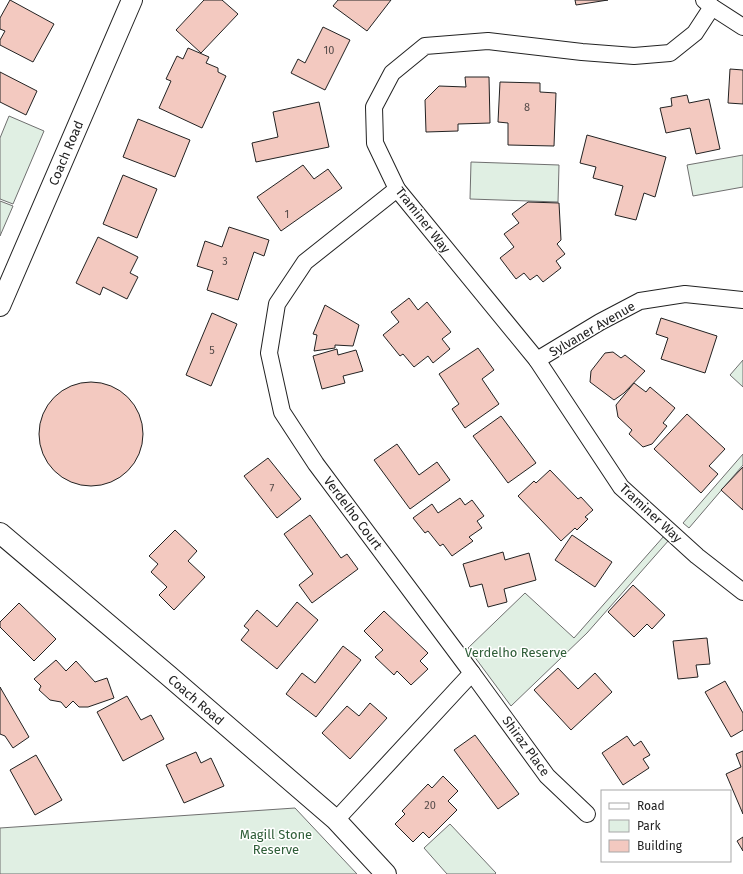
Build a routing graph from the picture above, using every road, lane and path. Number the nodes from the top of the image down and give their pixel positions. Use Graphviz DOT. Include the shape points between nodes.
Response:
graph roads {
  1 [pos="132,0"];
  2 [pos="708,3"];
  3 [pos="743,27"];
  4 [pos="397,189"];
  5 [pos="743,300"];
  6 [pos="0,306"];
  7 [pos="538,360"];
  8 [pos="0,533"];
  9 [pos="743,592"];
  10 [pos="472,673"];
  11 [pos="587,814"];
  12 [pos="336,820"];
  13 [pos="386,874"];
  1 -- 6 [label="street, Coach Road"];
  2 -- 3 [label="street"];
  2 -- 4 [label="street, Traminer Way" via="695,34 670,53 634,56 488,41 425,46 392,73 374,107 375,143"];
  4 -- 7 [label="street, Traminer Way"];
  4 -- 10 [label="street, Verdelho Court" via="304,262 277,304 269,353 282,412 316,464"];
  5 -- 7 [label="street, Sylvaner Avenue" via="685,294 640,301"];
  7 -- 9 [label="street, Traminer Way" via="621,487 697,556"];
  8 -- 12 [label="street, Coach Road"];
  10 -- 11 [label="street, Shiraz Place" via="546,776"];
  10 -- 12 [label="street"];
  12 -- 13 [label="street, Coach Road"];
}
